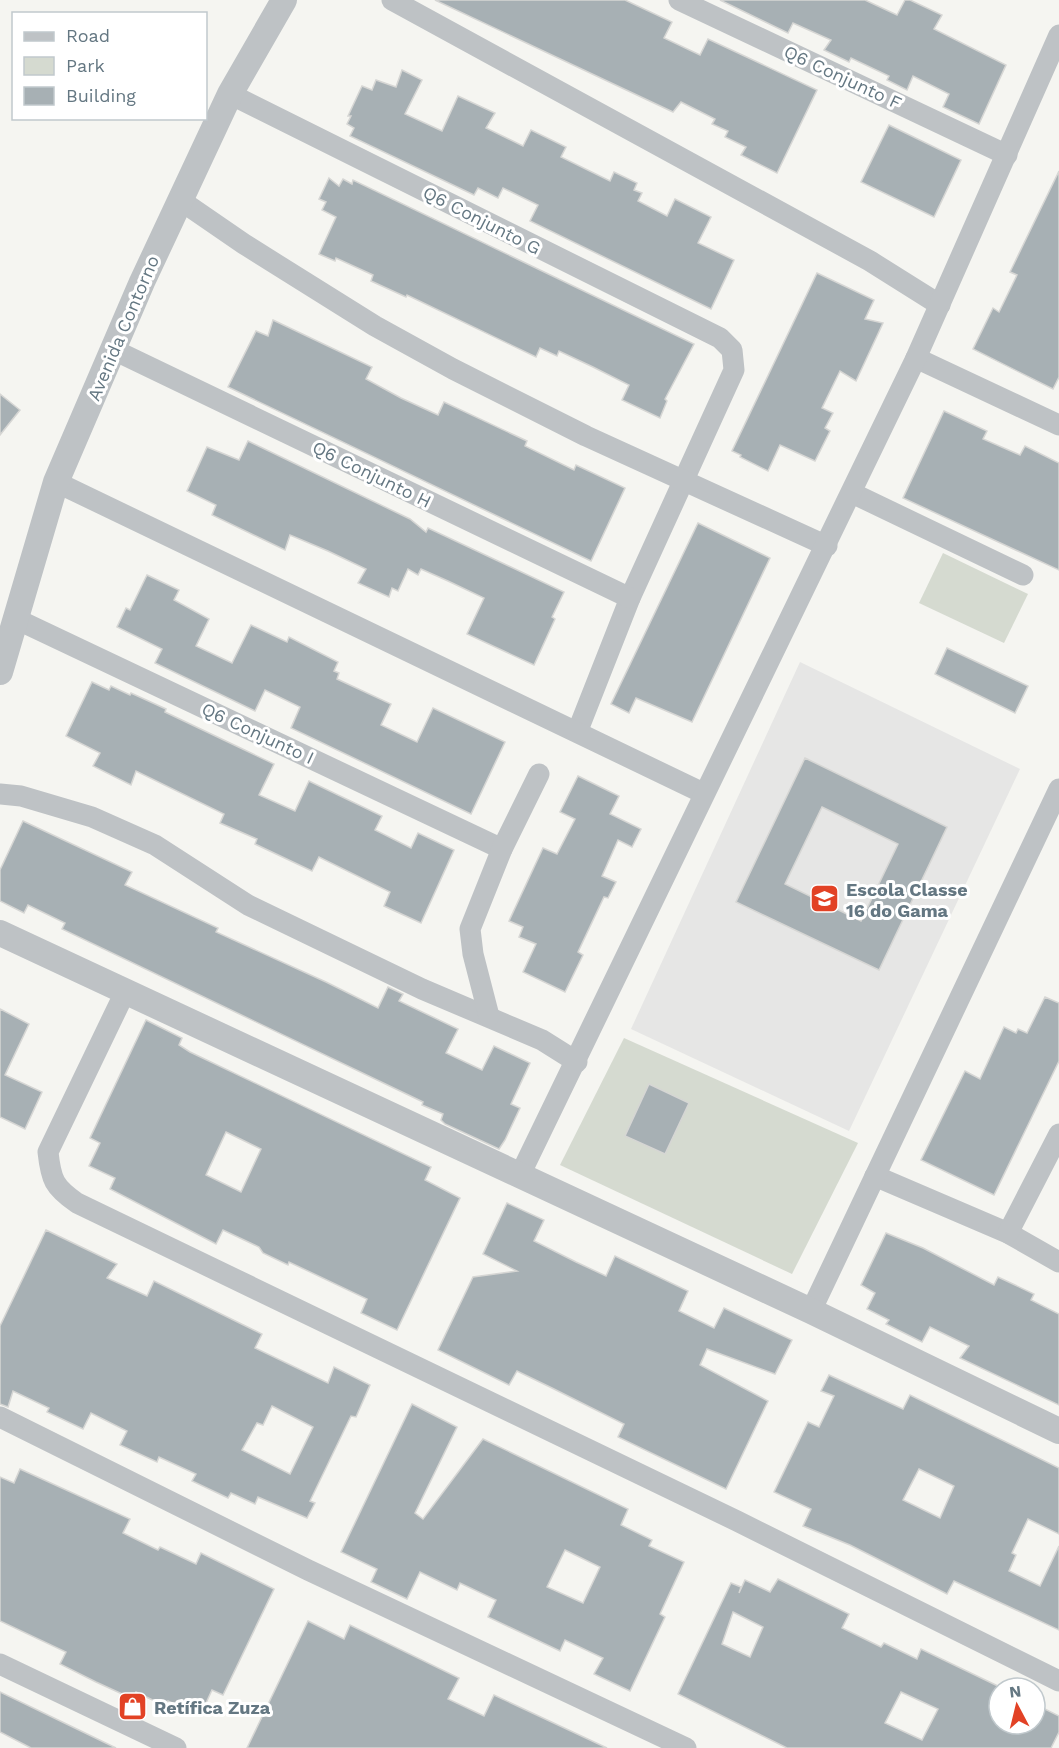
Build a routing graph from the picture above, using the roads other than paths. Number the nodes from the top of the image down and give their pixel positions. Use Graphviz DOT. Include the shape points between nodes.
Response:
graph roads {
  1 [pos="284,0"];
  2 [pos="392,0"];
  3 [pos="679,0"];
  4 [pos="1059,35"];
  5 [pos="230,94"];
  6 [pos="1007,155"];
  7 [pos="180,200"];
  8 [pos="940,304"];
  9 [pos="114,350"];
  10 [pos="916,358"];
  11 [pos="1059,425"];
  12 [pos="684,479"];
  13 [pos="56,482"];
  14 [pos="852,493"];
  15 [pos="827,546"];
  16 [pos="1023,575"];
  17 [pos="630,598"];
  18 [pos="14,618"];
  19 [pos="0,672"];
  20 [pos="578,730"];
  21 [pos="539,774"];
  22 [pos="1059,789"];
  23 [pos="704,793"];
  24 [pos="0,794"];
  25 [pos="502,849"];
  26 [pos="0,933"];
  27 [pos="126,990"];
  28 [pos="489,1016"];
  29 [pos="577,1062"];
  30 [pos="1059,1134"];
  31 [pos="874,1176"];
  32 [pos="519,1177"];
  33 [pos="1008,1233"];
  34 [pos="1059,1262"];
  35 [pos="811,1311"];
  36 [pos="0,1417"];
  37 [pos="1059,1431"];
  38 [pos="0,1664"];
  39 [pos="1059,1681"];
  40 [pos="176,1748"];
  41 [pos="686,1748"];
  1 -- 5 [label="street, Avenida Contorno"];
  2 -- 8 [label="street" via="870,261"];
  3 -- 6 [label="street, Q6 Conjunto F"];
  4 -- 6 [label="street"];
  5 -- 7 [label="street, Avenida Contorno"];
  5 -- 12 [label="street, Q6 Conjunto G" via="720,338 732,350 734,370"];
  6 -- 8 [label="street"];
  7 -- 9 [label="street, Avenida Contorno"];
  7 -- 12 [label="street" via="335,301 453,369 586,436"];
  8 -- 10 [label="street"];
  9 -- 13 [label="street, Avenida Contorno"];
  9 -- 17 [label="street, Q6 Conjunto H"];
  10 -- 11 [label="street"];
  10 -- 14 [label="street"];
  12 -- 15 [label="street"];
  12 -- 17 [label="street"];
  13 -- 18 [label="street, Avenida Contorno"];
  13 -- 20 [label="street"];
  14 -- 15 [label="street"];
  14 -- 16 [label="street"];
  15 -- 23 [label="street"];
  17 -- 20 [label="street"];
  18 -- 19 [label="street, Avenida Contorno"];
  18 -- 25 [label="street, Q6 Conjunto I"];
  20 -- 23 [label="street"];
  21 -- 25 [label="street"];
  22 -- 31 [label="street"];
  23 -- 29 [label="street"];
  24 -- 28 [label="street" via="21,796 92,817 144,840 248,905 422,989"];
  25 -- 28 [label="street" via="470,928"];
  26 -- 27 [label="street"];
  27 -- 32 [label="street"];
  27 -- 39 [label="street" via="48,1152 50,1173 58,1190 87,1208"];
  28 -- 29 [label="street" via="542,1040"];
  29 -- 32 [label="street"];
  30 -- 33 [label="street"];
  31 -- 33 [label="street"];
  31 -- 35 [label="street"];
  32 -- 35 [label="street"];
  33 -- 34 [label="street"];
  35 -- 37 [label="street"];
  36 -- 41 [label="street" via="308,1570"];
  38 -- 40 [label="street"];
}
